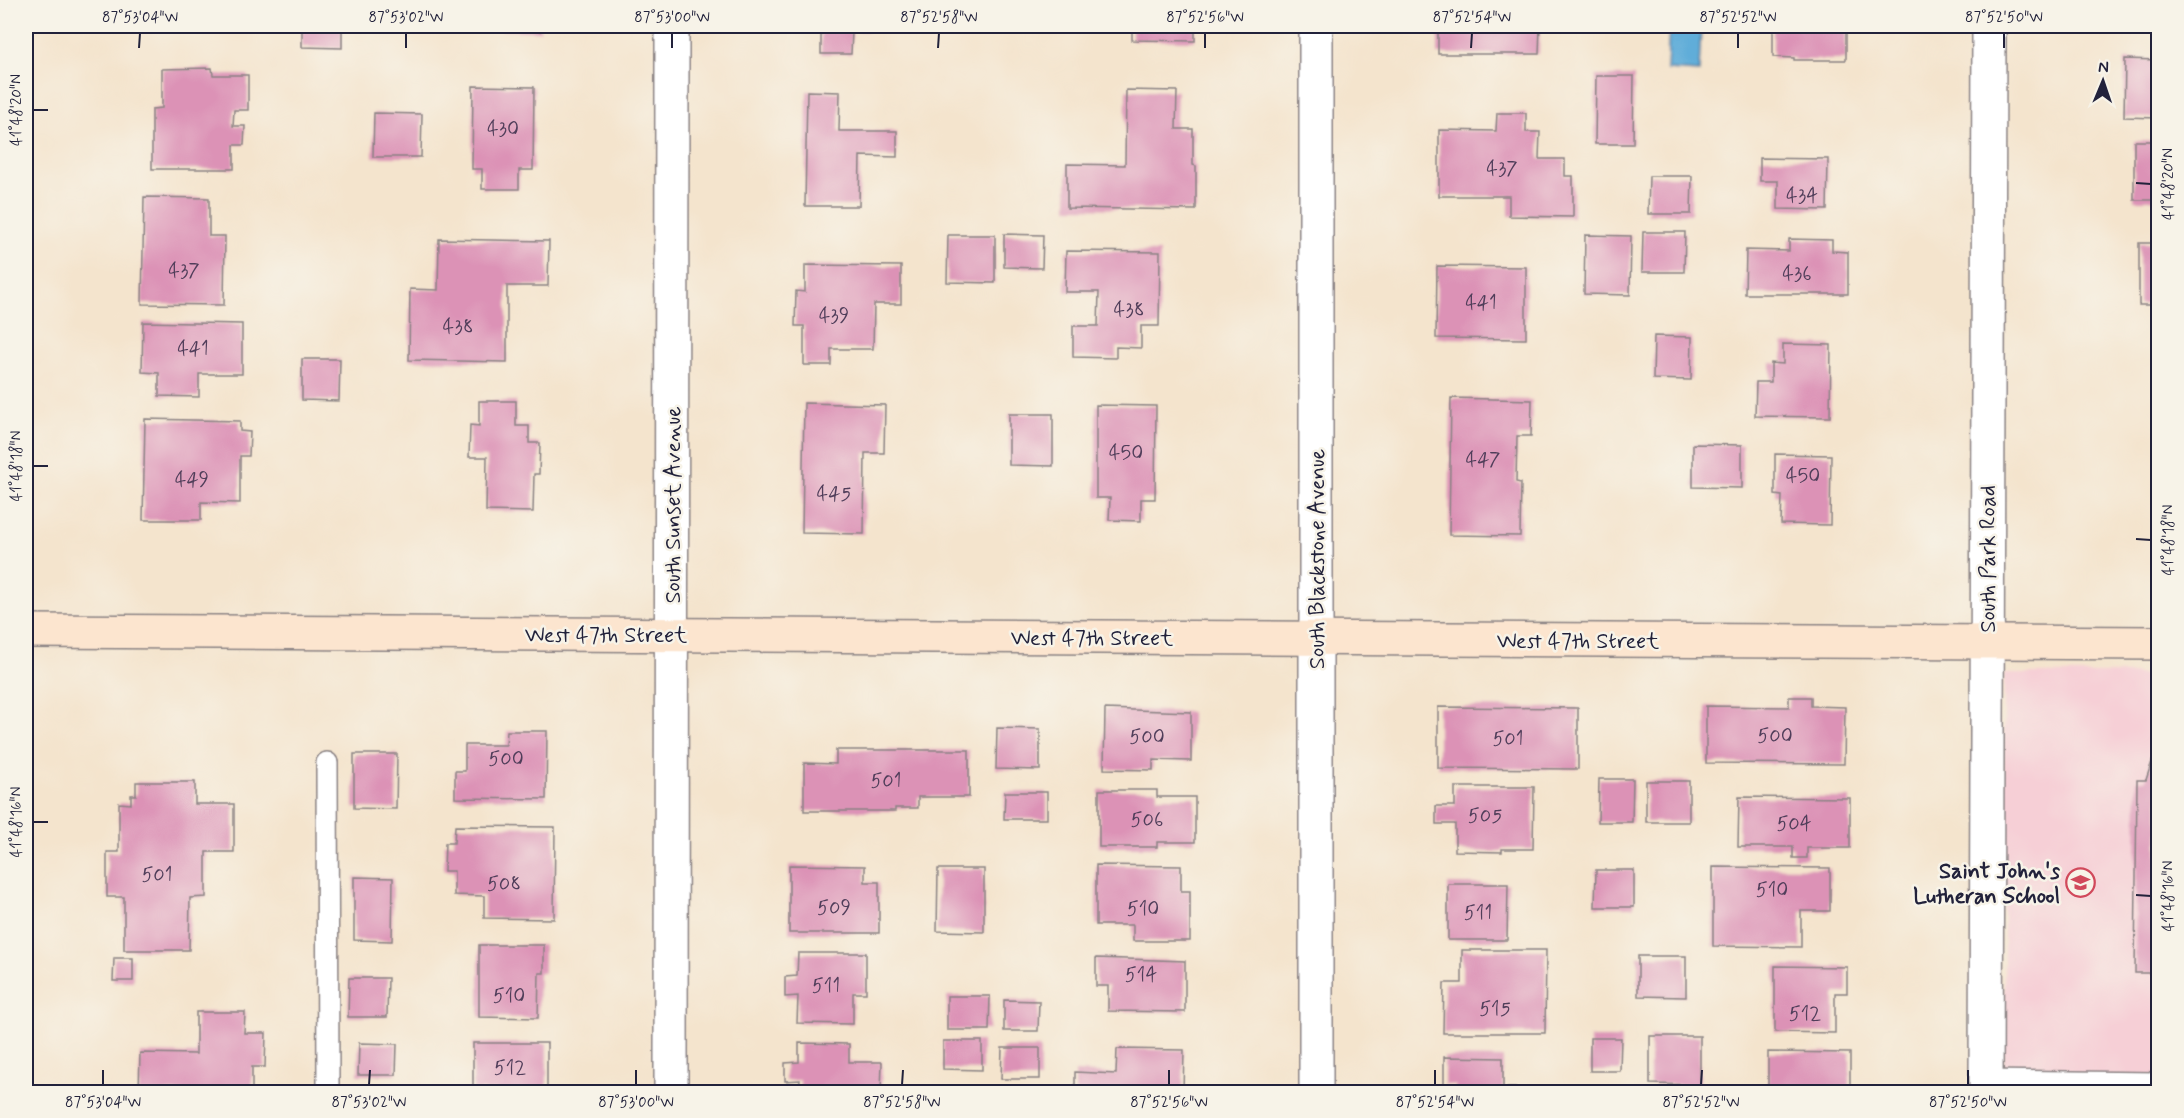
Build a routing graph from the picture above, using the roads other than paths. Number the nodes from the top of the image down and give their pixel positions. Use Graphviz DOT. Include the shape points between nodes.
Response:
graph roads {
  1 [pos="672,26"];
  2 [pos="1316,26"];
  3 [pos="1989,26"];
  4 [pos="26,631"];
  5 [pos="672,634"];
  6 [pos="1317,638"];
  7 [pos="1986,642"];
  8 [pos="2158,643"];
  9 [pos="327,763"];
  10 [pos="2158,1083"];
  11 [pos="1986,1087"];
  12 [pos="328,1092"];
  13 [pos="671,1092"];
  14 [pos="1316,1092"];
  1 -- 5 [label="street, South Sunset Avenue"];
  2 -- 6 [label="street, South Blackstone Avenue"];
  3 -- 7 [label="street, South Park Road"];
  4 -- 5 [label="main road, West 47th Street"];
  5 -- 6 [label="main road, West 47th Street"];
  5 -- 13 [label="street, South Sunset Avenue"];
  6 -- 7 [label="main road, West 47th Street"];
  6 -- 14 [label="street, South Blackstone Avenue"];
  7 -- 8 [label="main road, West 47th Street"];
  7 -- 11 [label="street, South Park Road"];
  9 -- 12 [label="lane"];
  10 -- 11 [label="lane"];
}
